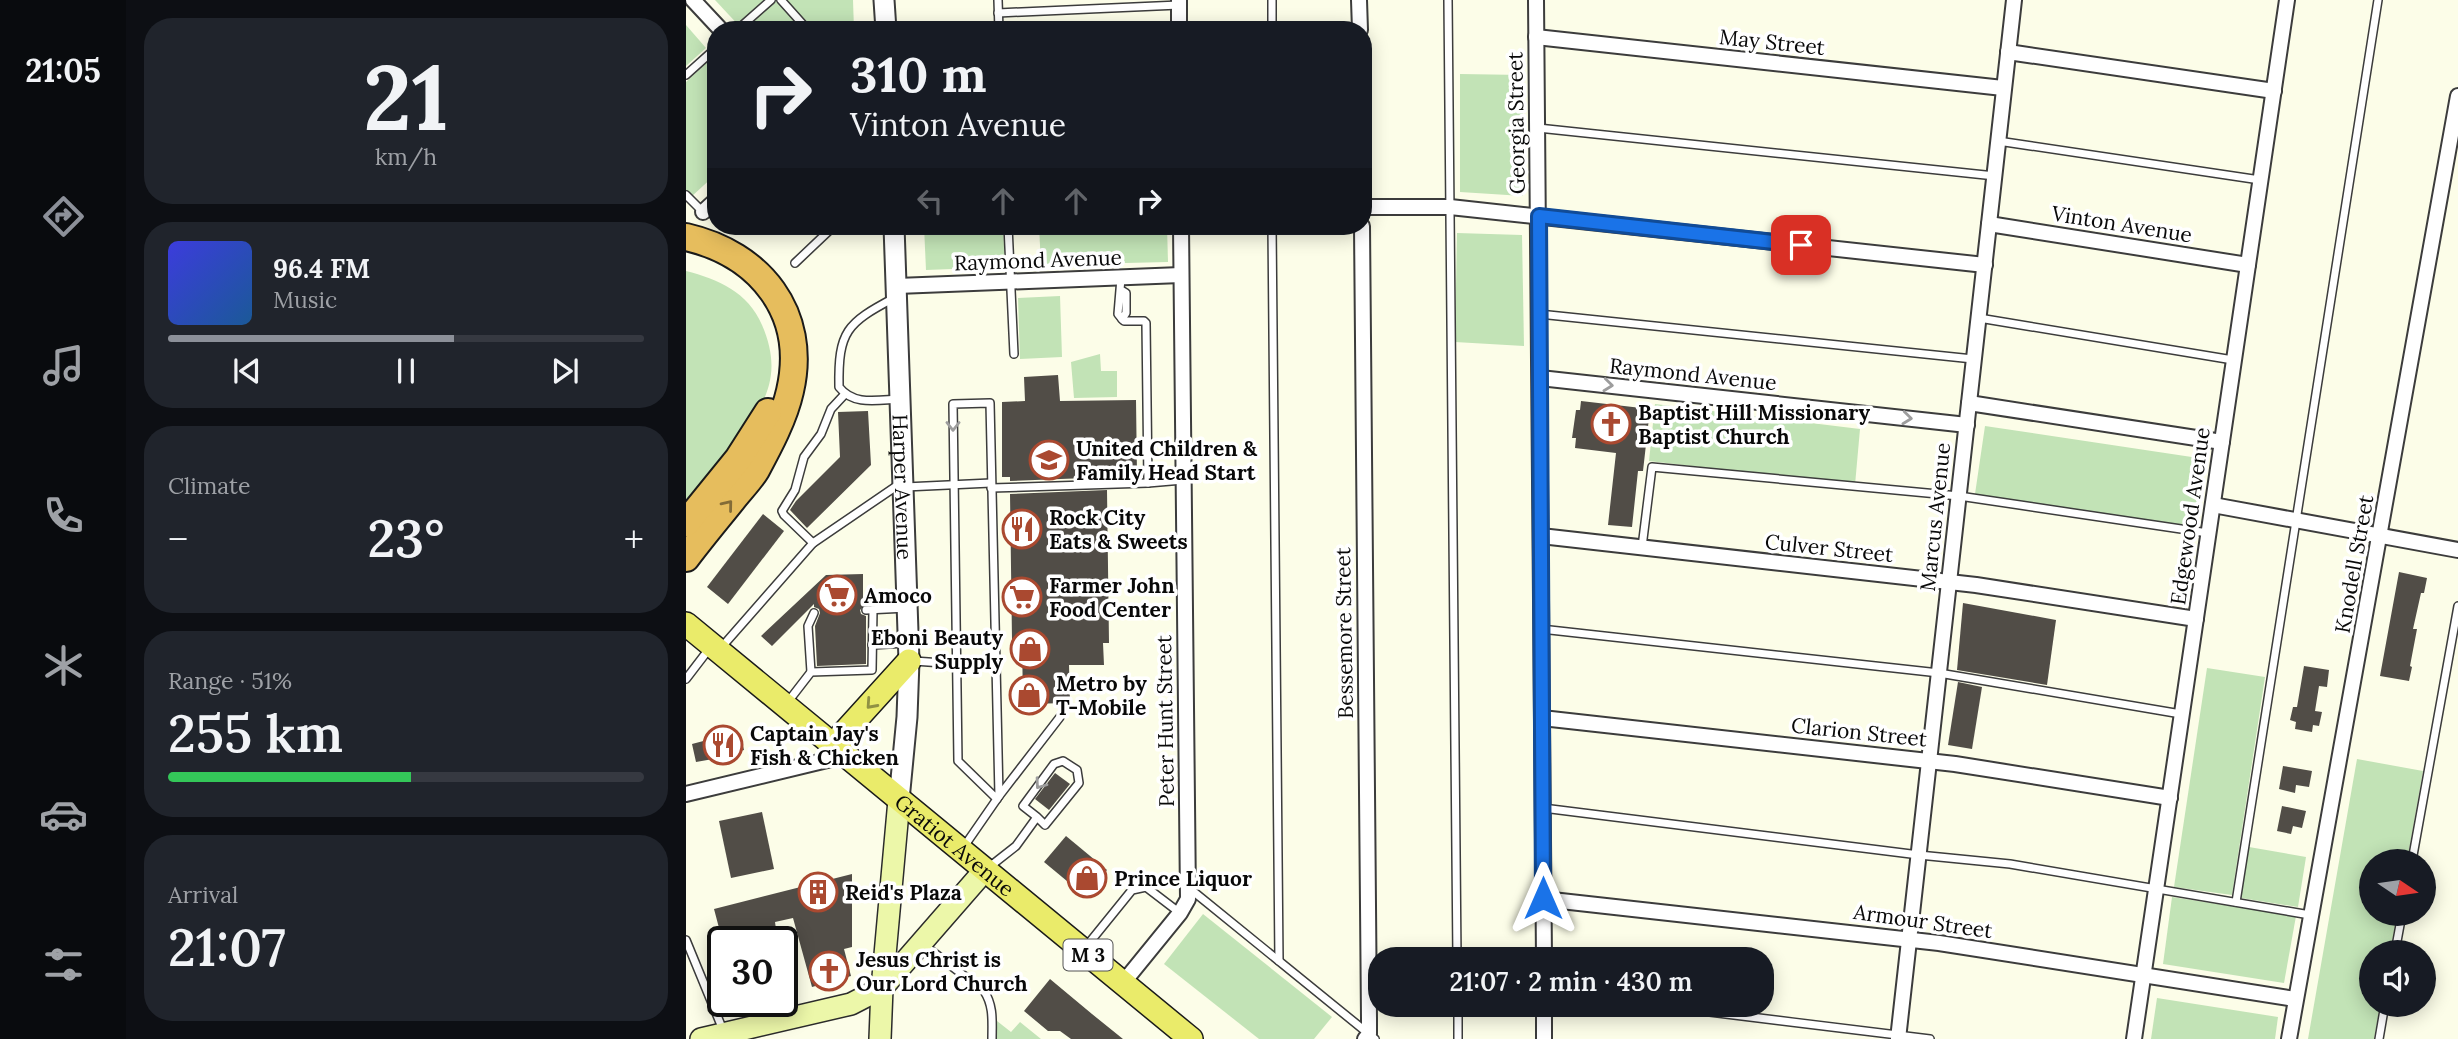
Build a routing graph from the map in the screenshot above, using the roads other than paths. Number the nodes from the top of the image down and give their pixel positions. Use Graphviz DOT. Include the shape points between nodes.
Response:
graph roads {
  1 [pos="693,0"];
  2 [pos="771,0"];
  3 [pos="781,0"];
  4 [pos="884,0"];
  5 [pos="998,0"];
  6 [pos="1272,0"];
  7 [pos="1359,0"];
  8 [pos="1448,0"];
  9 [pos="1536,0"];
  10 [pos="2014,0"];
  11 [pos="2286,0"];
  12 [pos="2378,0"];
  13 [pos="1179,3"];
  14 [pos="998,13"];
  15 [pos="713,21"];
  16 [pos="747,21"];
  17 [pos="800,21"];
  18 [pos="885,21"];
  19 [pos="998,21"];
  20 [pos="1179,21"];
  21 [pos="1272,21"];
  22 [pos="1360,21"];
  23 [pos="1536,37"];
  24 [pos="2008,52"];
  25 [pos="707,56"];
  26 [pos="686,75"];
  27 [pos="2003,88"];
  28 [pos="2274,91"];
  29 [pos="2458,96"];
  30 [pos="1538,128"];
  31 [pos="1998,141"];
  32 [pos="1994,176"];
  33 [pos="2260,180"];
  34 [pos="686,195"];
  35 [pos="1450,206"];
  36 [pos="1372,207"];
  37 [pos="707,208"];
  38 [pos="703,212"];
  39 [pos="1539,216"];
  40 [pos="1989,224"];
  41 [pos="825,235"];
  42 [pos="894,235"];
  43 [pos="1008,235"];
  44 [pos="1181,235"];
  45 [pos="1272,235"];
  46 [pos="1362,235"];
  47 [pos="686,237"];
  48 [pos="686,253"];
  49 [pos="795,263"];
  50 [pos="1985,265"];
  51 [pos="2248,265"];
  52 [pos="1181,275"];
  53 [pos="1010,282"];
  54 [pos="1121,284"];
  55 [pos="897,291"];
  56 [pos="1539,314"];
  57 [pos="1979,318"];
  58 [pos="1014,354"];
  59 [pos="1974,359"];
  60 [pos="2234,360"];
  61 [pos="1540,378"];
  62 [pos="845,394"];
  63 [pos="901,399"];
  64 [pos="1969,403"];
  65 [pos="1966,425"];
  66 [pos="2222,442"];
  67 [pos="1184,480"];
  68 [pos="1148,483"];
  69 [pos="904,484"];
  70 [pos="953,485"];
  71 [pos="991,485"];
  72 [pos="1959,496"];
  73 [pos="2213,505"];
  74 [pos="2296,520"];
  75 [pos="686,523"];
  76 [pos="2208,533"];
  77 [pos="2380,536"];
  78 [pos="1541,537"];
  79 [pos="813,543"];
  80 [pos="1642,548"];
  81 [pos="2458,550"];
  82 [pos="686,558"];
  83 [pos="1949,582"];
  84 [pos="2458,606"];
  85 [pos="907,608"];
  86 [pos="814,613"];
  87 [pos="2196,620"];
  88 [pos="686,624"];
  89 [pos="1541,629"];
  90 [pos="872,645"];
  91 [pos="715,648"];
  92 [pos="909,652"];
  93 [pos="996,663"];
  94 [pos="957,664"];
  95 [pos="811,672"];
  96 [pos="1939,673"];
  97 [pos="686,679"];
  98 [pos="784,706"];
  99 [pos="2182,715"];
  100 [pos="1060,717"];
  101 [pos="1542,718"];
  102 [pos="838,751"];
  103 [pos="1929,761"];
  104 [pos="686,794"];
  105 [pos="998,797"];
  106 [pos="2170,798"];
  107 [pos="898,800"];
  108 [pos="1542,808"];
  109 [pos="1037,817"];
  110 [pos="2414,849"];
  111 [pos="961,852"];
  112 [pos="1919,855"];
  113 [pos="984,871"];
  114 [pos="1188,888"];
  115 [pos="2156,888"];
  116 [pos="1543,898"];
  117 [pos="2236,902"];
  118 [pos="1181,914"];
  119 [pos="2311,915"];
  120 [pos="1909,939"];
  121 [pos="686,940"];
  122 [pos="922,943"];
  123 [pos="1457,947"];
  124 [pos="1544,947"];
  125 [pos="1082,950"];
  126 [pos="1279,961"];
  127 [pos="2143,976"];
  128 [pos="1123,983"];
  129 [pos="882,988"];
  130 [pos="2295,999"];
  131 [pos="1458,1017"];
  132 [pos="1544,1017"];
  133 [pos="1748,1017"];
  134 [pos="2383,1017"];
  135 [pos="725,1033"];
  136 [pos="1899,1036"];
  137 [pos="1370,1037"];
  138 [pos="701,1039"];
  139 [pos="880,1039"];
  140 [pos="992,1039"];
  141 [pos="1191,1039"];
  142 [pos="1458,1039"];
  143 [pos="1544,1039"];
  144 [pos="1930,1039"];
  145 [pos="2134,1039"];
  146 [pos="2289,1039"];
  147 [pos="2379,1039"];
  1 -- 15 [label="street"];
  2 -- 16 [label="lane"];
  3 -- 17 [label="lane"];
  4 -- 18 [label="street"];
  5 -- 14 [label="lane"];
  6 -- 21 [label="lane"];
  7 -- 22 [label="street"];
  8 -- 35 [label="lane"];
  9 -- 23 [label="street, Georgia Street"];
  10 -- 24 [label="street, Marcus Avenue"];
  11 -- 28 [label="street, Edgewood Avenue"];
  12 -- 74 [label="lane"];
  13 -- 14 [label="lane"];
  13 -- 20 [label="street"];
  14 -- 19 [label="lane"];
  23 -- 27 [label="street, May Street"];
  23 -- 30 [label="street, Georgia Street"];
  24 -- 27 [label="street, Marcus Avenue"];
  24 -- 28 [label="street"];
  25 -- 26 [label="lane"];
  27 -- 31 [label="street, Marcus Avenue"];
  28 -- 33 [label="street, Edgewood Avenue"];
  29 -- 77 [label="street, Knodell Street"];
  30 -- 32 [label="lane"];
  30 -- 39 [label="street, Georgia Street"];
  31 -- 32 [label="street, Marcus Avenue"];
  31 -- 33 [label="lane"];
  32 -- 40 [label="street, Marcus Avenue"];
  33 -- 51 [label="street, Edgewood Avenue"];
  34 -- 38 [label="lane"];
  35 -- 36 [label="street"];
  35 -- 39 [label="street"];
  35 -- 123 [label="lane"];
  37 -- 38 [label="street"];
  39 -- 50 [label="street"];
  39 -- 56 [label="street, Georgia Street"];
  40 -- 50 [label="street, Marcus Avenue"];
  40 -- 51 [label="street, Vinton Avenue"];
  41 -- 49 [label="lane"];
  42 -- 55 [label="street, Harper Avenue"];
  43 -- 53 [label="lane"];
  44 -- 52 [label="street, Peter Hunt Street"];
  45 -- 126 [label="lane"];
  46 -- 137 [label="street, Bessemore Street"];
  82 -- 47 [label="highway, one-way" via="755,471 783,413 793,369 788,324 764,279 727,250"];
  48 -- 75 [label="highway" via="715,260 737,272 755,290 768,311 779,358 769,411"];
  50 -- 57 [label="street, Marcus Avenue"];
  51 -- 60 [label="street, Edgewood Avenue"];
  52 -- 54 [label="street, Raymond Avenue"];
  52 -- 67 [label="street, Peter Hunt Street"];
  53 -- 54 [label="street, Raymond Avenue"];
  53 -- 55 [label="street, Raymond Avenue"];
  53 -- 58 [label="lane"];
  54 -- 68 [label="lane" via="1118,314 1124,321 1146,323"];
  55 -- 62 [label="lane" via="848,329 839,373 839,387"];
  55 -- 63 [label="street, Harper Avenue"];
  56 -- 59 [label="lane"];
  56 -- 61 [label="street, Georgia Street"];
  57 -- 59 [label="street, Marcus Avenue"];
  57 -- 60 [label="lane"];
  59 -- 64 [label="street, Marcus Avenue"];
  60 -- 66 [label="street, Edgewood Avenue"];
  61 -- 65 [label="street, Raymond Avenue, one-way"];
  61 -- 78 [label="street, Georgia Street"];
  62 -- 63 [label="lane" via="857,401"];
  62 -- 79 [label="lane" via="831,409 821,434 804,457 795,490 782,511"];
  63 -- 69 [label="street, Harper Avenue"];
  64 -- 65 [label="street, Marcus Avenue"];
  64 -- 66 [label="street"];
  65 -- 72 [label="street, Marcus Avenue"];
  66 -- 73 [label="street, Edgewood Avenue"];
  67 -- 68 [label="lane"];
  67 -- 114 [label="street, Peter Hunt Street"];
  68 -- 71 [label="lane"];
  69 -- 70 [label="lane"];
  69 -- 79 [label="lane"];
  69 -- 85 [label="street, Harper Avenue"];
  70 -- 71 [label="lane"];
  71 -- 70 [label="lane, one-way" via="990,403 953,404"];
  70 -- 94 [label="lane"];
  71 -- 93 [label="lane"];
  72 -- 76 [label="lane"];
  72 -- 80 [label="lane" via="1652,467"];
  72 -- 83 [label="street, Marcus Avenue"];
  73 -- 74 [label="street"];
  73 -- 76 [label="street, Edgewood Avenue"];
  74 -- 77 [label="street"];
  74 -- 117 [label="lane"];
  76 -- 87 [label="street, Edgewood Avenue"];
  77 -- 81 [label="street"];
  77 -- 119 [label="street, Knodell Street"];
  78 -- 80 [label="street, Culver Street"];
  78 -- 89 [label="street, Georgia Street"];
  79 -- 91 [label="lane"];
  80 -- 83 [label="street, Culver Street"];
  83 -- 87 [label="street, Culver Street"];
  83 -- 96 [label="street, Marcus Avenue"];
  84 -- 110 [label="lane"];
  85 -- 90 [label="lane" via="869,610"];
  85 -- 92 [label="street, Harper Avenue"];
  86 -- 95 [label="lane" via="808,626"];
  87 -- 99 [label="street, Edgewood Avenue"];
  88 -- 91 [label="main road, Gratiot Avenue / M 3"];
  89 -- 96 [label="lane"];
  89 -- 101 [label="street, Georgia Street"];
  90 -- 92 [label="lane"];
  90 -- 95 [label="lane" via="872,670"];
  91 -- 97 [label="lane"];
  91 -- 98 [label="main road, Gratiot Avenue / M 3"];
  92 -- 94 [label="lane"];
  92 -- 102 [label="main road, one-way"];
  92 -- 107 [label="street, Harper Avenue"];
  93 -- 94 [label="lane"];
  93 -- 105 [label="lane"];
  94 -- 105 [label="lane" via="958,761"];
  95 -- 98 [label="lane"];
  96 -- 99 [label="lane"];
  96 -- 103 [label="street, Marcus Avenue"];
  98 -- 102 [label="main road, Gratiot Avenue / M 3"];
  99 -- 106 [label="street, Edgewood Avenue"];
  100 -- 105 [label="lane"];
  101 -- 103 [label="street, Clarion Street"];
  101 -- 108 [label="street, Georgia Street"];
  102 -- 104 [label="street"];
  102 -- 107 [label="main road, Gratiot Avenue / M 3"];
  103 -- 106 [label="street, Clarion Street"];
  103 -- 112 [label="street, Marcus Avenue"];
  105 -- 111 [label="lane"];
  106 -- 115 [label="street, Edgewood Avenue"];
  107 -- 111 [label="main road, Gratiot Avenue / M 3"];
  107 -- 129 [label="main road, Harper Avenue"];
  108 -- 112 [label="lane"];
  108 -- 116 [label="street, Georgia Street"];
  109 -- 109 [label="lane, one-way" via="1045,825 1079,783 1077,770 1063,761 1054,764 1023,806"];
  109 -- 113 [label="lane" via="1016,846"];
  111 -- 113 [label="main road, Gratiot Avenue / M 3"];
  112 -- 115 [label="lane" via="2010,864"];
  112 -- 120 [label="street, Marcus Avenue"];
  113 -- 122 [label="main road"];
  113 -- 125 [label="main road, Gratiot Avenue / M 3"];
  114 -- 118 [label="street, Peter Hunt Street"];
  114 -- 126 [label="lane"];
  115 -- 117 [label="lane"];
  115 -- 127 [label="street, Edgewood Avenue"];
  116 -- 120 [label="street, Armour Street"];
  116 -- 124 [label="street, Georgia Street"];
  117 -- 119 [label="lane"];
  118 -- 125 [label="lane" via="1146,887 1132,890"];
  118 -- 128 [label="street, Peter Hunt Street"];
  119 -- 130 [label="street, Knodell Street"];
  120 -- 127 [label="street, Armour Street"];
  120 -- 136 [label="street, Marcus Avenue"];
  121 -- 135 [label="lane"];
  122 -- 129 [label="main road"];
  122 -- 140 [label="lane" via="984,991 992,1010"];
  125 -- 128 [label="main road, Gratiot Avenue / M 3"];
  126 -- 137 [label="lane"];
  127 -- 130 [label="street, Armour Street"];
  127 -- 145 [label="street, Edgewood Avenue"];
  128 -- 141 [label="main road, Gratiot Avenue / M 3"];
  129 -- 135 [label="main road" via="851,1004 769,1027"];
  129 -- 139 [label="main road, Harper Avenue"];
  130 -- 146 [label="street, Knodell Street"];
  131 -- 142 [label="lane"];
  132 -- 143 [label="street"];
  133 -- 136 [label="lane"];
  134 -- 147 [label="lane"];
  135 -- 138 [label="main road"];
  136 -- 144 [label="lane"];
}
